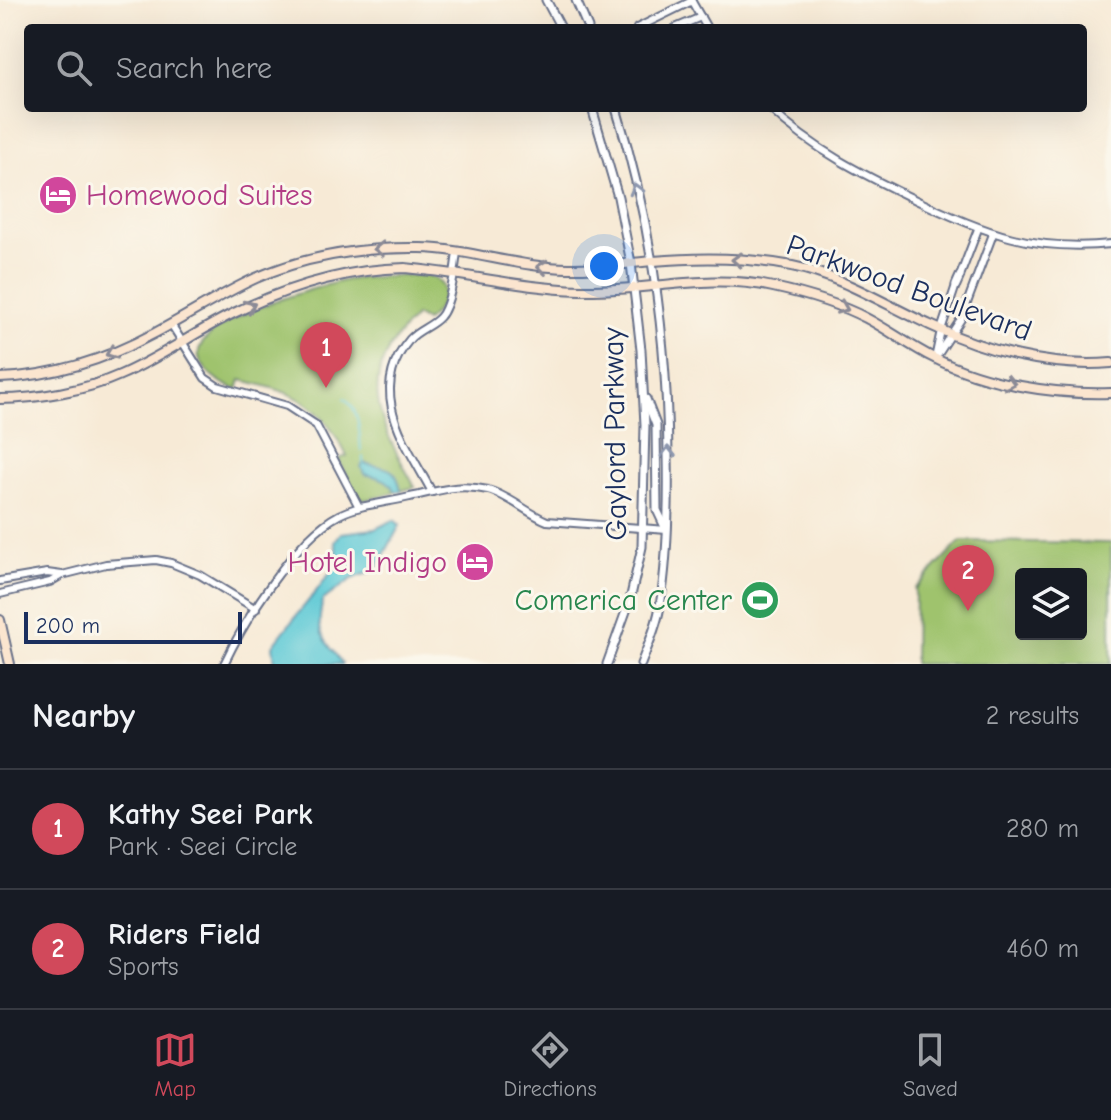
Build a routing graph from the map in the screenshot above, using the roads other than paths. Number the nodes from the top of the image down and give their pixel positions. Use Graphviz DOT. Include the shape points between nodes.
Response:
graph roads {
  1 [pos="546,0"];
  2 [pos="576,0"];
  3 [pos="691,0"];
  4 [pos="701,17"];
  5 [pos="559,24"];
  6 [pos="586,24"];
  7 [pos="645,24"];
  8 [pos="684,24"];
  9 [pos="705,24"];
  10 [pos="593,112"];
  11 [pos="617,112"];
  12 [pos="774,112"];
  13 [pos="978,229"];
  14 [pos="993,234"];
  15 [pos="1111,244"];
  16 [pos="457,252"];
  17 [pos="653,261"];
  18 [pos="631,263"];
  19 [pos="454,274"];
  20 [pos="960,276"];
  21 [pos="657,284"];
  22 [pos="956,285"];
  23 [pos="634,286"];
  24 [pos="171,324"];
  25 [pos="941,330"];
  26 [pos="951,334"];
  27 [pos="182,343"];
  28 [pos="935,359"];
  29 [pos="1111,363"];
  30 [pos="0,378"];
  31 [pos="1111,393"];
  32 [pos="643,394"];
  33 [pos="0,399"];
  34 [pos="432,492"];
  35 [pos="359,507"];
  36 [pos="644,529"];
  37 [pos="667,530"];
  38 [pos="62,575"];
  39 [pos="0,581"];
  40 [pos="0,594"];
  41 [pos="256,609"];
  42 [pos="0,620"];
  43 [pos="10,664"];
  44 [pos="224,664"];
  45 [pos="607,664"];
  46 [pos="641,664"];
  1 -- 5 [label="street"];
  2 -- 6 [label="street"];
  3 -- 4 [label="street"];
  3 -- 7 [label="street"];
  4 -- 8 [label="street"];
  4 -- 9 [label="street"];
  10 -- 18 [label="street, Gaylord Parkway"];
  17 -- 11 [label="street, Gaylord Parkway, one-way"];
  12 -- 13 [label="street" via="845,165"];
  13 -- 14 [label="street"];
  13 -- 20 [label="street"];
  14 -- 15 [label="street" via="1042,245"];
  14 -- 26 [label="street"];
  18 -- 16 [label="main road, Parkwood Boulevard, one-way" via="548,268"];
  16 -- 19 [label="street"];
  16 -- 24 [label="main road, Parkwood Boulevard, one-way" via="364,249 310,258 236,287"];
  17 -- 18 [label="main road, Parkwood Boulevard"];
  17 -- 21 [label="street, Gaylord Parkway"];
  25 -- 17 [label="main road, Parkwood Boulevard, one-way" via="855,288 794,267 743,259"];
  18 -- 23 [label="street, Gaylord Parkway"];
  19 -- 23 [label="main road, Parkwood Boulevard" via="579,290"];
  27 -- 19 [label="main road, Parkwood Boulevard, one-way" via="263,299 326,277 376,268"];
  19 -- 34 [label="street" via="442,315 411,338 397,359 389,392 407,449"];
  20 -- 22 [label="street"];
  21 -- 23 [label="main road, Parkwood Boulevard"];
  21 -- 28 [label="main road, Parkwood Boulevard, one-way" via="734,281 789,291 864,317"];
  37 -- 21 [label="street, Gaylord Parkway, one-way" via="668,386"];
  22 -- 25 [label="street"];
  23 -- 32 [label="street, Gaylord Parkway"];
  24 -- 27 [label="street"];
  24 -- 30 [label="main road, Parkwood Boulevard, one-way" via="67,369"];
  25 -- 26 [label="main road, Parkwood Boulevard"];
  25 -- 28 [label="street"];
  26 -- 28 [label="street"];
  26 -- 29 [label="main road, Parkwood Boulevard" via="1034,359"];
  27 -- 33 [label="main road, Parkwood Boulevard" via="118,377 47,396"];
  27 -- 35 [label="street" via="205,378 217,386 287,406 316,425"];
  28 -- 31 [label="main road, Parkwood Boulevard, one-way" via="1021,386"];
  32 -- 36 [label="street, Gaylord Parkway"];
  32 -- 37 [label="street" via="656,425 657,510"];
  34 -- 35 [label="street"];
  34 -- 36 [label="street" via="457,485 491,490 547,521"];
  35 -- 41 [label="street" via="322,525"];
  36 -- 37 [label="street"];
  36 -- 45 [label="street, Gaylord Parkway" via="630,600"];
  37 -- 46 [label="street, Gaylord Parkway" via="660,608"];
  38 -- 39 [label="street"];
  38 -- 40 [label="street"];
  38 -- 41 [label="street" via="156,560 200,575"];
  41 -- 44 [label="street"];
  42 -- 43 [label="main road"];
}
